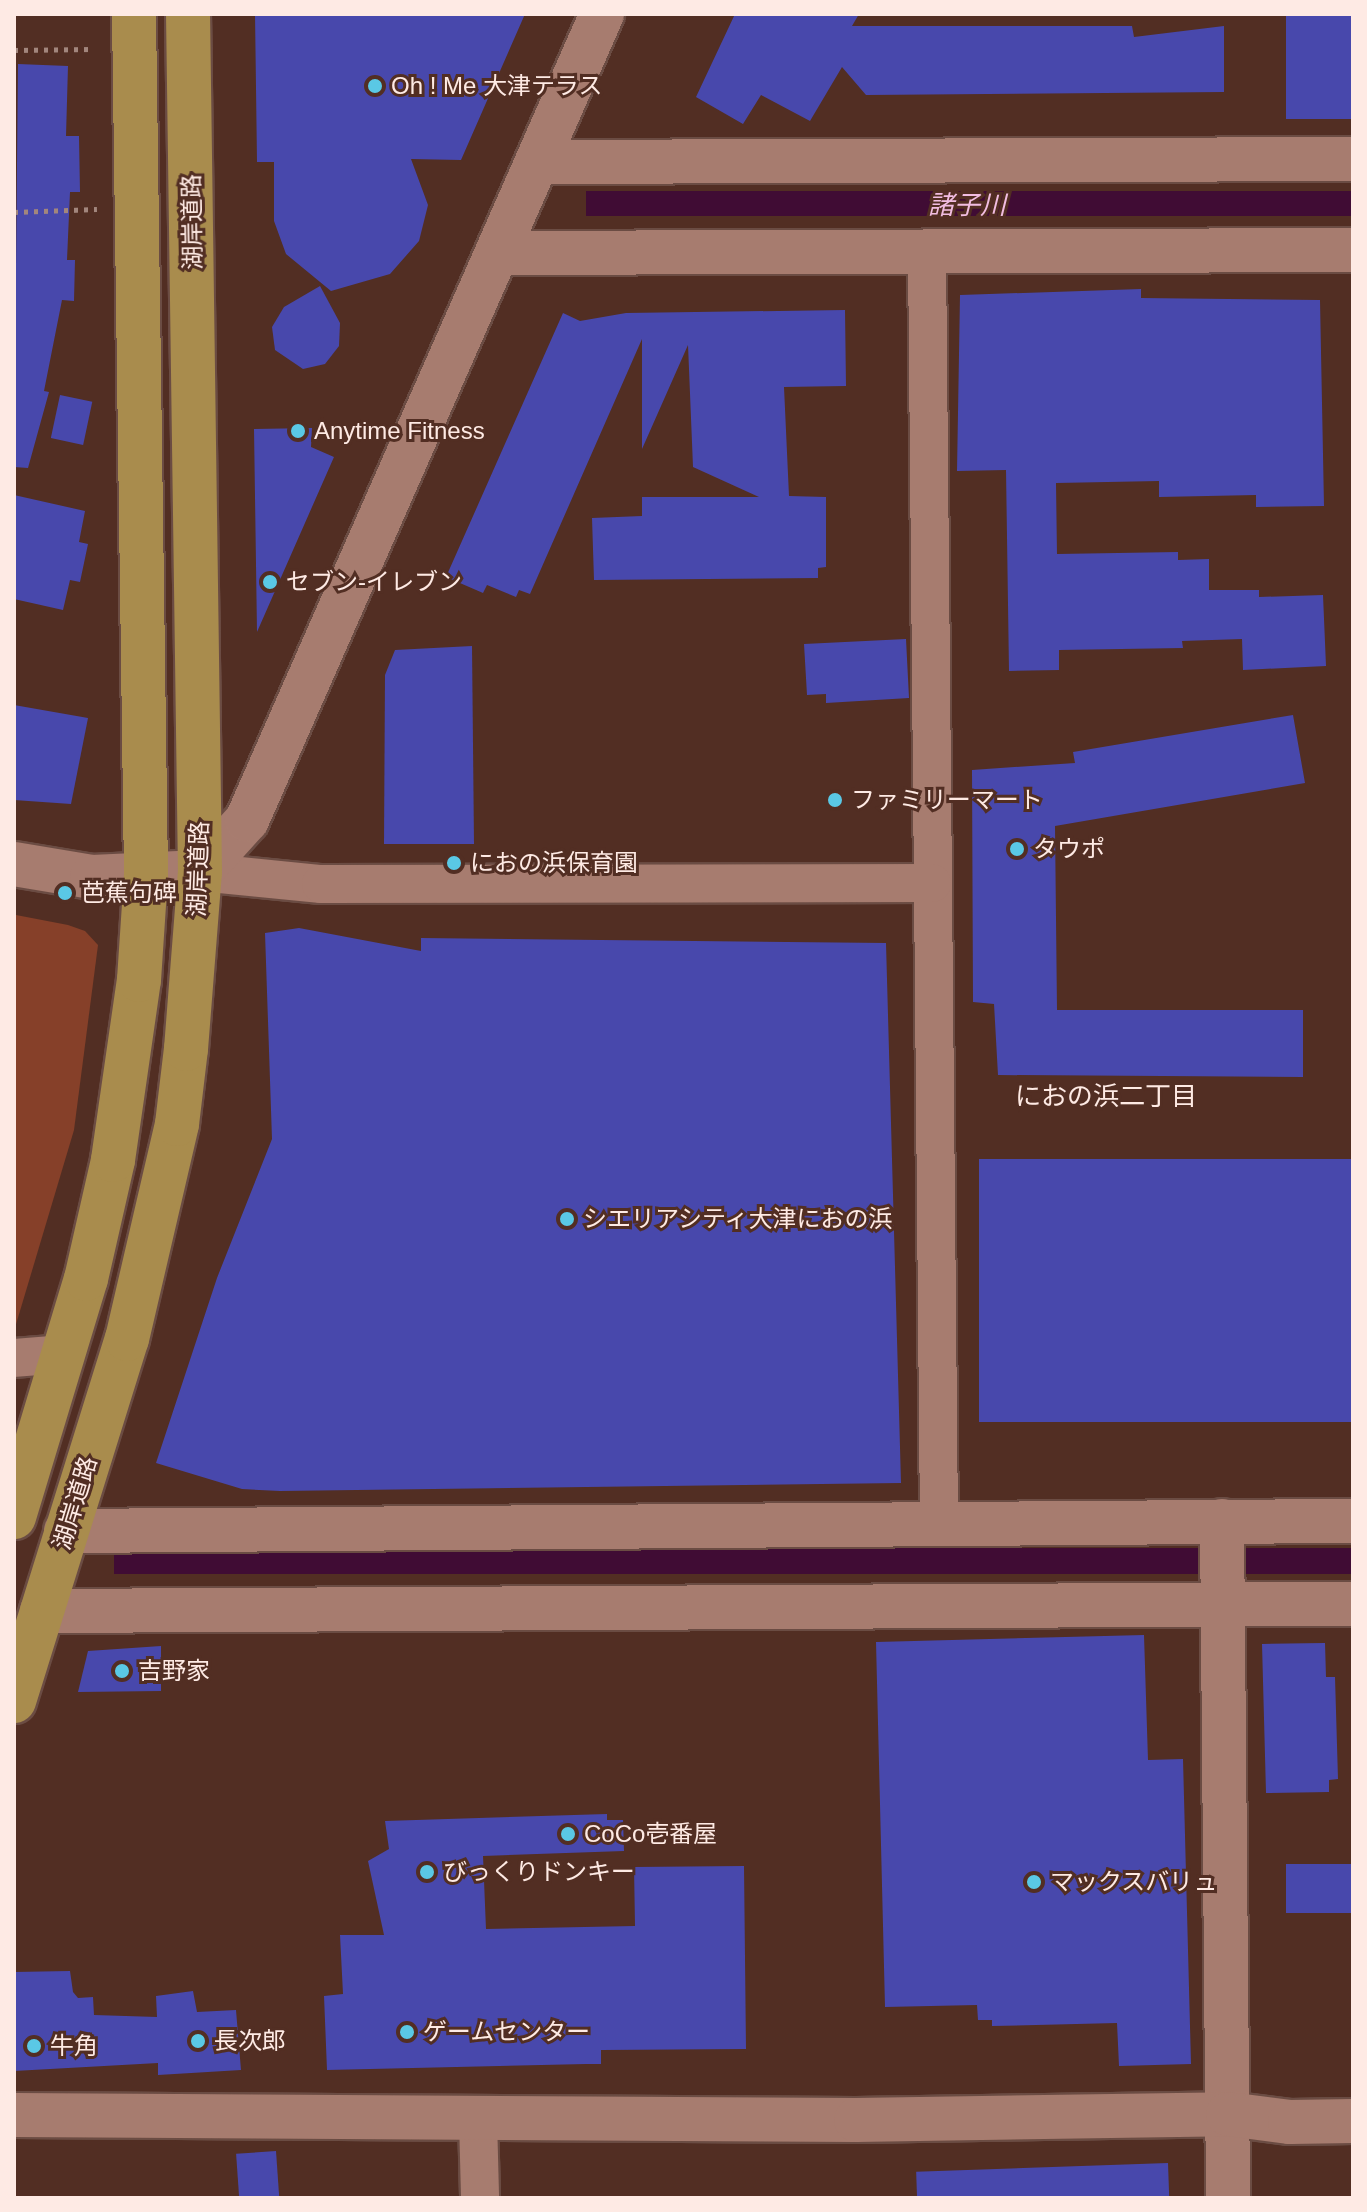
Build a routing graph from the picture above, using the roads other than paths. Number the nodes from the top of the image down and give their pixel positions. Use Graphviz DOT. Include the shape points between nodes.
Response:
graph roads {
  1 [pos="134,14"];
  2 [pos="188,14"];
  3 [pos="602,14"];
  4 [pos="1353,159"];
  5 [pos="537,162"];
  6 [pos="1353,250"];
  7 [pos="927,251"];
  8 [pos="497,253"];
  9 [pos="14,864"];
  10 [pos="200,872"];
  11 [pos="146,874"];
  12 [pos="932,883"];
  13 [pos="64,1354"];
  14 [pos="14,1358"];
  15 [pos="14,1517"];
  16 [pos="1353,1521"];
  17 [pos="939,1525"];
  18 [pos="66,1531"];
  19 [pos="1222,1563"];
  20 [pos="1353,1604"];
  21 [pos="42,1611"];
  22 [pos="14,1701"];
  23 [pos="1228,2114"];
  24 [pos="14,2115"];
  25 [pos="478,2119"];
  26 [pos="1353,2121"];
  27 [pos="480,2198"];
  28 [pos="1228,2198"];
  1 -- 11 [label="main road"];
  2 -- 10 [label="main road, 湖岸道路"];
  3 -- 5 [label="street"];
  4 -- 5 [label="street"];
  5 -- 8 [label="street"];
  6 -- 7 [label="street"];
  7 -- 8 [label="street"];
  7 -- 12 [label="street"];
  8 -- 10 [label="street" via="266,781 247,820"];
  9 -- 11 [label="street" via="92,877"];
  10 -- 11 [label="street"];
  10 -- 12 [label="street" via="321,884"];
  10 -- 18 [label="main road, 湖岸道路" via="174,1139 127,1339"];
  11 -- 13 [label="main road" via="139,980 113,1160"];
  12 -- 17 [label="street"];
  13 -- 14 [label="street"];
  13 -- 15 [label="main road"];
  16 -- 19 [label="street"];
  17 -- 18 [label="street"];
  17 -- 19 [label="street"];
  18 -- 21 [label="main road, 湖岸道路"];
  19 -- 20 [label="street"];
  19 -- 21 [label="street"];
  19 -- 23 [label="street"];
  21 -- 22 [label="main road, 湖岸道路"];
  23 -- 25 [label="street"];
  23 -- 26 [label="street" via="1290,2122"];
  23 -- 28 [label="street"];
  24 -- 25 [label="street"];
  25 -- 27 [label="street"];
}
